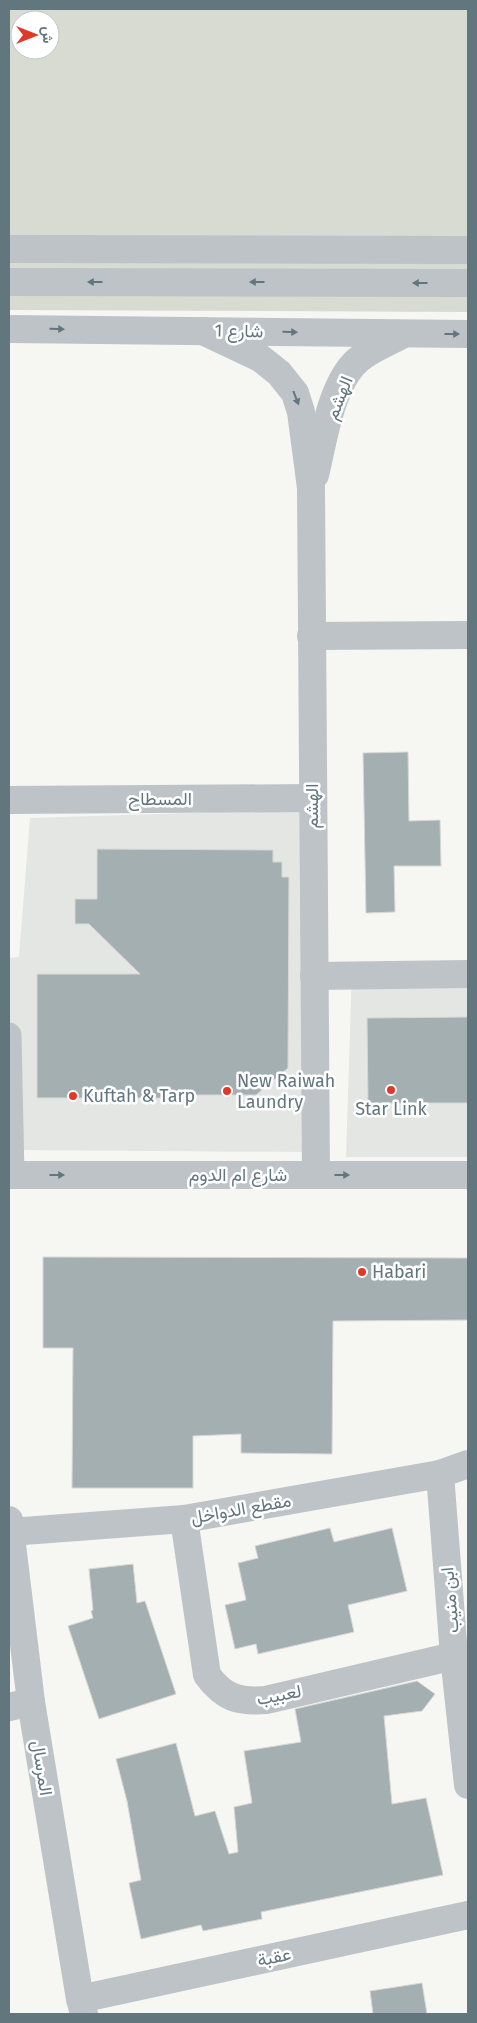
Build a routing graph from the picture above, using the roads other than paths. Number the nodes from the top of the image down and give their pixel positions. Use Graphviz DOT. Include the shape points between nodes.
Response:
graph roads {
  1 [pos="9,249"];
  2 [pos="468,250"];
  3 [pos="9,282"];
  4 [pos="468,283"];
  5 [pos="9,329"];
  6 [pos="203,331"];
  7 [pos="404,334"];
  8 [pos="468,334"];
  9 [pos="311,488"];
  10 [pos="468,635"];
  11 [pos="311,636"];
  12 [pos="312,798"];
  13 [pos="9,800"];
  14 [pos="468,974"];
  15 [pos="314,976"];
  16 [pos="9,1035"];
  17 [pos="468,1175"];
  18 [pos="10,1176"];
  19 [pos="316,1176"];
  20 [pos="468,1464"];
  21 [pos="440,1474"];
  22 [pos="184,1518"];
  23 [pos="10,1526"];
  24 [pos="454,1656"];
  25 [pos="20,1704"];
  26 [pos="468,1785"];
  27 [pos="468,1915"];
  28 [pos="82,2007"];
  1 -- 2 [label="street"];
  4 -- 3 [label="street, one-way"];
  5 -- 6 [label="street, شارع 1, one-way"];
  6 -- 7 [label="street, شارع 1, one-way"];
  6 -- 9 [label="street, الهشم, one-way" via="260,358 278,372 295,393 301,412"];
  7 -- 8 [label="street, شارع 1, one-way"];
  7 -- 9 [label="street, الهشم" via="357,360 347,373 332,408"];
  9 -- 11 [label="street, الهشم"];
  10 -- 11 [label="street"];
  11 -- 12 [label="street, الهشم"];
  12 -- 13 [label="street, المسطاح"];
  12 -- 15 [label="street, الهشم"];
  14 -- 15 [label="street"];
  15 -- 19 [label="street, الهشم"];
  16 -- 18 [label="street"];
  19 -- 17 [label="street, شارع ام الدوم, one-way"];
  18 -- 19 [label="street, شارع ام الدوم, one-way"];
  20 -- 21 [label="street, مقطع الدواخل"];
  21 -- 22 [label="street, مقطع الدواخل"];
  21 -- 24 [label="street, ابن منيب"];
  22 -- 23 [label="street, مقطع الدواخل"];
  22 -- 24 [label="street, لعبيب" via="207,1675 216,1688 232,1698 266,1700"];
  23 -- 25 [label="street, المرسال"];
  24 -- 26 [label="street, ابن منيب"];
  25 -- 28 [label="street, المرسال"];
  27 -- 28 [label="street, عقبة"];
}
